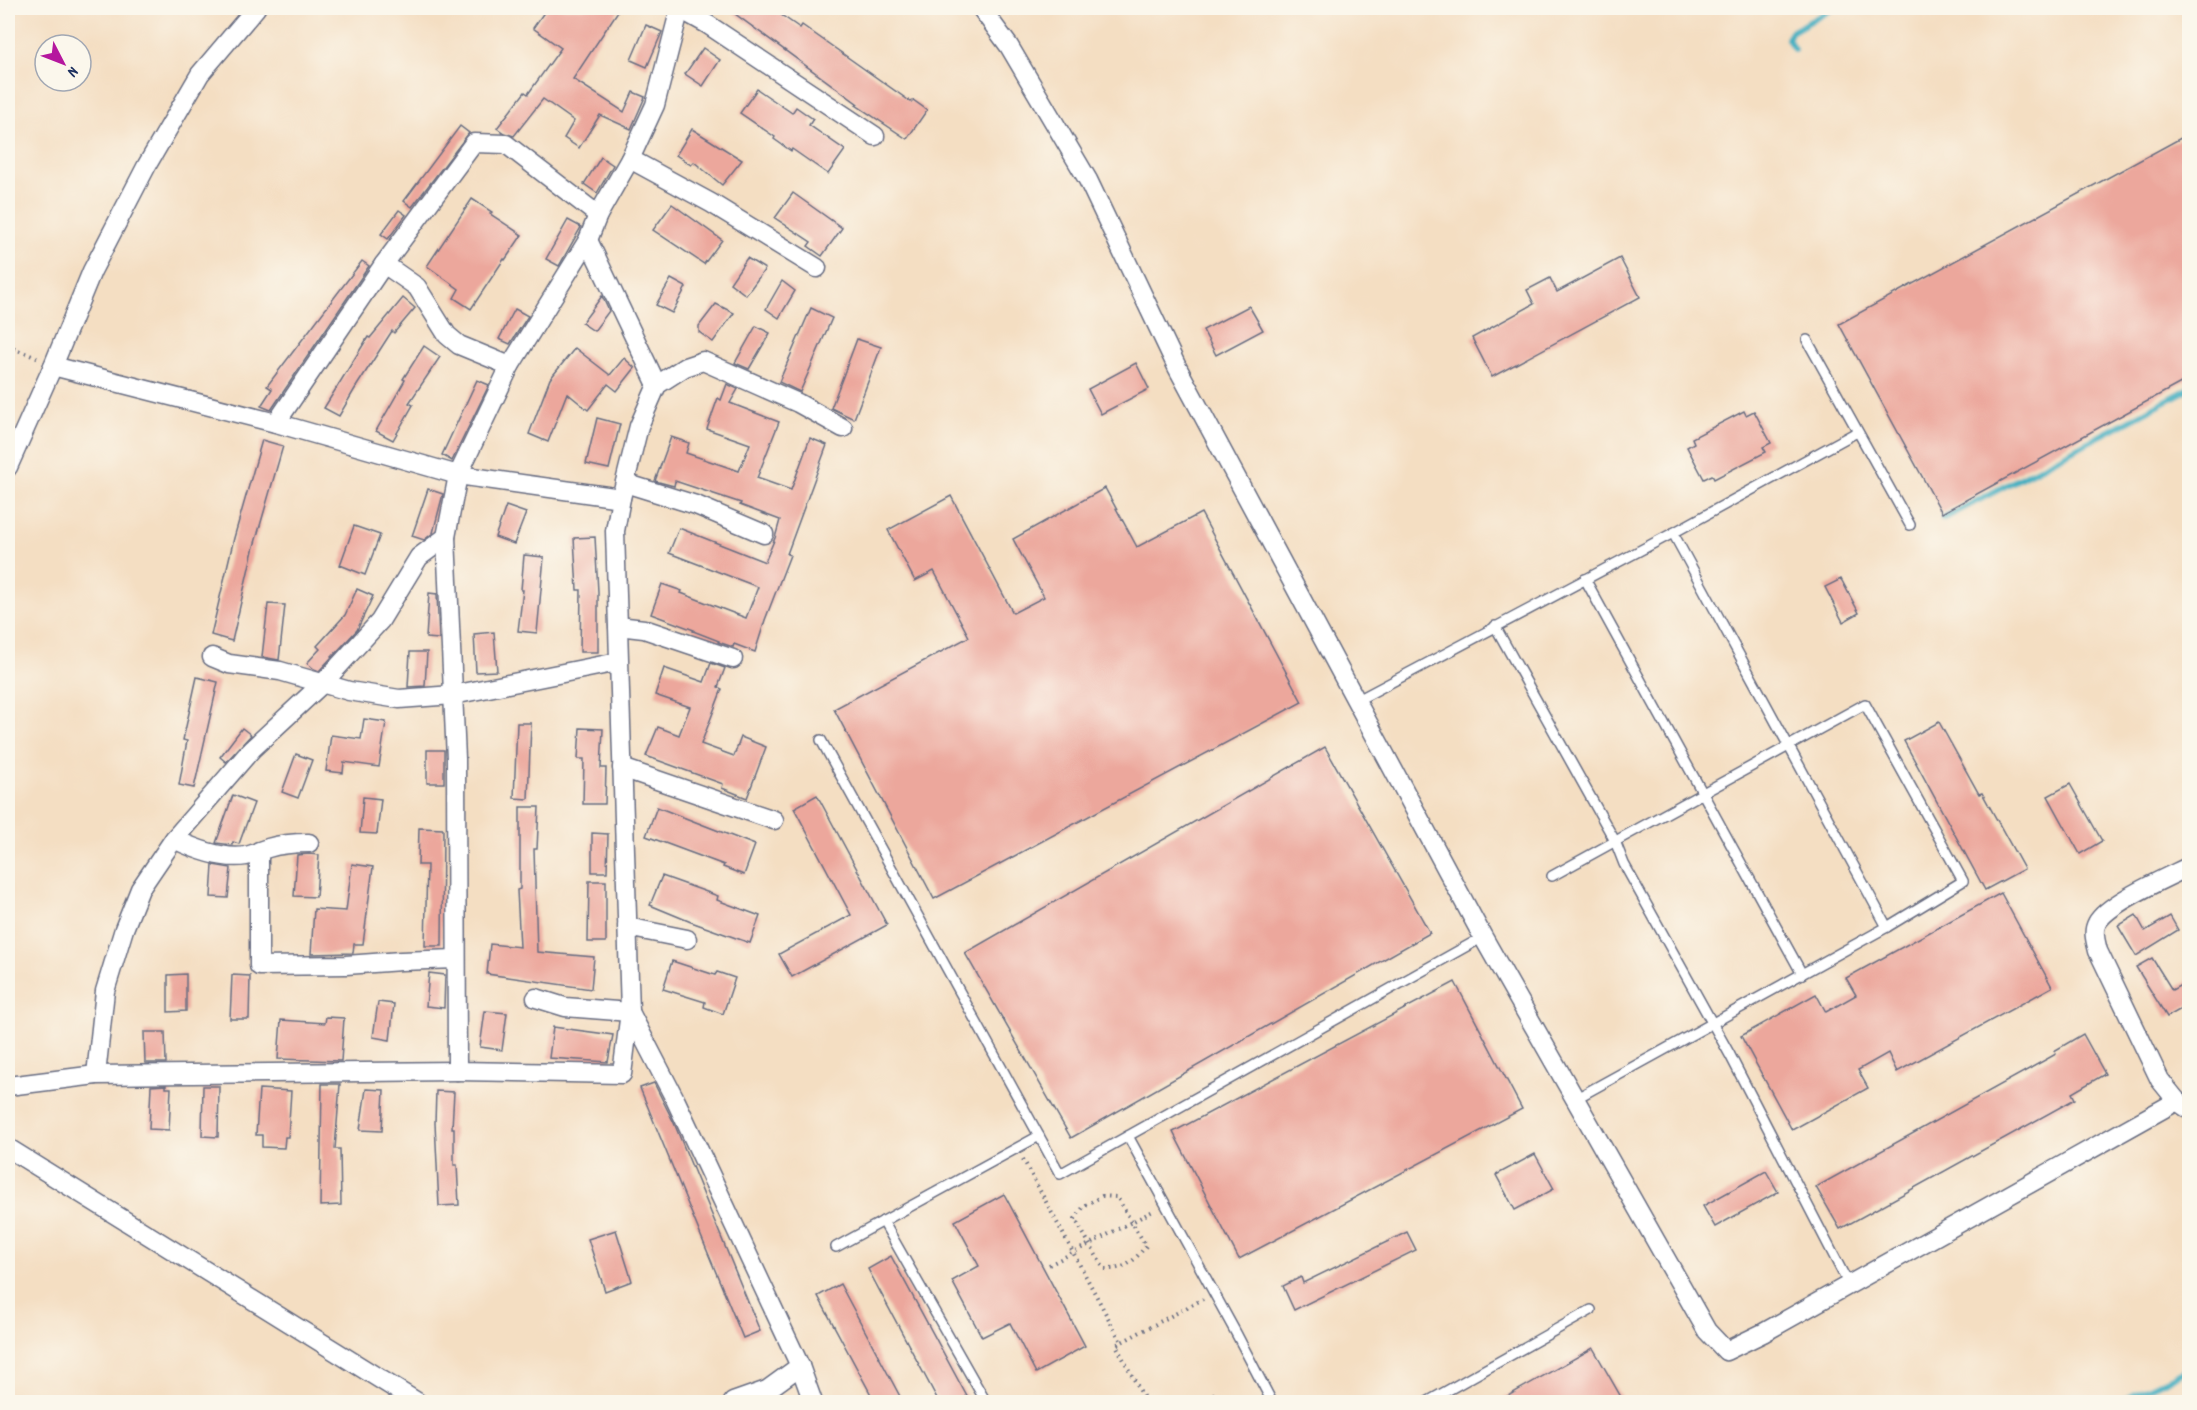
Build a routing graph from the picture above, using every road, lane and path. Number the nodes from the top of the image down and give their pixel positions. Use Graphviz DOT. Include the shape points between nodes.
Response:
graph roads {
  1 [pos="256,8"];
  2 [pos="680,8"];
  3 [pos="981,8"];
  4 [pos="875,136"];
  5 [pos="630,159"];
  6 [pos="598,215"];
  7 [pos="588,240"];
  8 [pos="384,264"];
  9 [pos="817,268"];
  10 [pos="1807,340"];
  11 [pos="8,346"];
  12 [pos="53,366"];
  13 [pos="510,366"];
  14 [pos="657,385"];
  15 [pos="276,423"];
  16 [pos="843,428"];
  17 [pos="1857,432"];
  18 [pos="8,467"];
  19 [pos="458,475"];
  20 [pos="623,490"];
  21 [pos="1910,525"];
  22 [pos="1673,533"];
  23 [pos="764,534"];
  24 [pos="446,537"];
  25 [pos="1585,579"];
  26 [pos="618,626"];
  27 [pos="1495,626"];
  28 [pos="212,657"];
  29 [pos="733,659"];
  30 [pos="618,662"];
  31 [pos="324,683"];
  32 [pos="453,695"];
  33 [pos="1356,701"];
  34 [pos="821,740"];
  35 [pos="1788,745"];
  36 [pos="622,768"];
  37 [pos="1701,793"];
  38 [pos="774,820"];
  39 [pos="174,839"];
  40 [pos="1615,841"];
  41 [pos="309,843"];
  42 [pos="259,851"];
  43 [pos="2190,866"];
  44 [pos="1552,876"];
  45 [pos="627,927"];
  46 [pos="1887,927"];
  47 [pos="1483,937"];
  48 [pos="687,939"];
  49 [pos="456,959"];
  50 [pos="1802,974"];
  51 [pos="536,998"];
  52 [pos="630,1012"];
  53 [pos="1711,1024"];
  54 [pos="457,1071"];
  55 [pos="96,1075"];
  56 [pos="8,1086"];
  57 [pos="1575,1099"];
  58 [pos="2183,1106"];
  59 [pos="1039,1136"];
  60 [pos="1128,1136"];
  61 [pos="8,1148"];
  62 [pos="1017,1148"];
  63 [pos="1166,1204"];
  64 [pos="883,1221"];
  65 [pos="1132,1222"];
  66 [pos="1090,1244"];
  67 [pos="836,1247"];
  68 [pos="1073,1253"];
  69 [pos="1049,1265"];
  70 [pos="1849,1285"];
  71 [pos="1214,1293"];
  72 [pos="1591,1310"];
  73 [pos="1121,1342"];
  74 [pos="800,1366"];
  75 [pos="1216,1393"];
  76 [pos="417,1402"];
  77 [pos="733,1402"];
  78 [pos="813,1402"];
  79 [pos="986,1402"];
  80 [pos="1146,1402"];
  81 [pos="1197,1402"];
  82 [pos="1272,1402"];
  83 [pos="1427,1402"];
  1 -- 12 [label="street" via="200,74 147,165 92,271"];
  2 -- 4 [label="street"];
  2 -- 5 [label="street" via="655,105"];
  3 -- 33 [label="street" via="1009,46 1088,180 1177,367"];
  5 -- 6 [label="street"];
  5 -- 9 [label="street"];
  6 -- 7 [label="street"];
  6 -- 8 [label="street" via="506,144 474,143"];
  7 -- 13 [label="street"];
  7 -- 14 [label="street"];
  8 -- 13 [label="street" via="417,287 447,335 459,345"];
  8 -- 15 [label="street"];
  10 -- 17 [label="lane"];
  11 -- 12 [label="path"];
  12 -- 15 [label="street"];
  12 -- 18 [label="street"];
  13 -- 19 [label="street"];
  14 -- 16 [label="street" via="685,367 703,361 798,402"];
  14 -- 20 [label="street" via="639,426"];
  15 -- 19 [label="street"];
  17 -- 21 [label="lane"];
  17 -- 22 [label="lane"];
  19 -- 20 [label="street"];
  19 -- 24 [label="street"];
  20 -- 23 [label="street" via="696,505"];
  20 -- 26 [label="street" via="615,531"];
  22 -- 25 [label="lane"];
  22 -- 35 [label="lane"];
  24 -- 31 [label="street" via="419,557 380,621"];
  24 -- 32 [label="street"];
  25 -- 27 [label="lane"];
  25 -- 37 [label="lane"];
  26 -- 29 [label="street" via="644,629"];
  26 -- 30 [label="street"];
  27 -- 33 [label="lane"];
  27 -- 40 [label="lane"];
  28 -- 31 [label="street"];
  30 -- 32 [label="street"];
  30 -- 36 [label="street"];
  31 -- 32 [label="street" via="399,699"];
  31 -- 39 [label="street" via="252,749"];
  32 -- 49 [label="street"];
  33 -- 47 [label="street"];
  34 -- 59 [label="lane"];
  35 -- 37 [label="lane"];
  35 -- 46 [label="lane"];
  35 -- 46 [label="lane" via="1865,704 1963,881"];
  36 -- 38 [label="street"];
  36 -- 45 [label="street"];
  37 -- 40 [label="lane"];
  37 -- 50 [label="lane"];
  39 -- 42 [label="street" via="221,855 246,856"];
  39 -- 55 [label="street" via="140,889 124,929 105,991"];
  40 -- 44 [label="lane"];
  40 -- 53 [label="lane"];
  41 -- 42 [label="street"];
  42 -- 49 [label="street" via="259,966"];
  43 -- 58 [label="street" via="2105,912 2094,935 2160,1080"];
  45 -- 48 [label="street"];
  45 -- 52 [label="street"];
  46 -- 50 [label="lane"];
  47 -- 57 [label="street"];
  47 -- 60 [label="lane"];
  49 -- 54 [label="street"];
  50 -- 53 [label="lane"];
  51 -- 52 [label="street" via="565,1006"];
  52 -- 54 [label="street" via="622,1074"];
  52 -- 74 [label="street"];
  53 -- 57 [label="lane"];
  53 -- 70 [label="lane"];
  54 -- 55 [label="street"];
  55 -- 56 [label="street"];
  57 -- 70 [label="street" via="1707,1331 1726,1351"];
  58 -- 70 [label="street"];
  59 -- 60 [label="lane" via="1060,1174"];
  59 -- 62 [label="lane"];
  60 -- 63 [label="lane"];
  61 -- 76 [label="street"];
  62 -- 64 [label="lane"];
  62 -- 68 [label="path"];
  63 -- 65 [label="path"];
  63 -- 71 [label="lane"];
  64 -- 67 [label="lane"];
  64 -- 79 [label="lane"];
  65 -- 66 [label="path"];
  65 -- 66 [label="path" via="1146,1246 1118,1270 1104,1269"];
  65 -- 66 [label="path" via="1117,1197 1102,1196 1084,1206 1075,1219"];
  66 -- 68 [label="path"];
  68 -- 69 [label="path"];
  68 -- 73 [label="path"];
  71 -- 73 [label="path"];
  71 -- 82 [label="lane"];
  72 -- 83 [label="lane"];
  73 -- 80 [label="path" via="1116,1345"];
  74 -- 77 [label="street" via="767,1390"];
  74 -- 78 [label="street"];
  75 -- 81 [label="path"];
}
